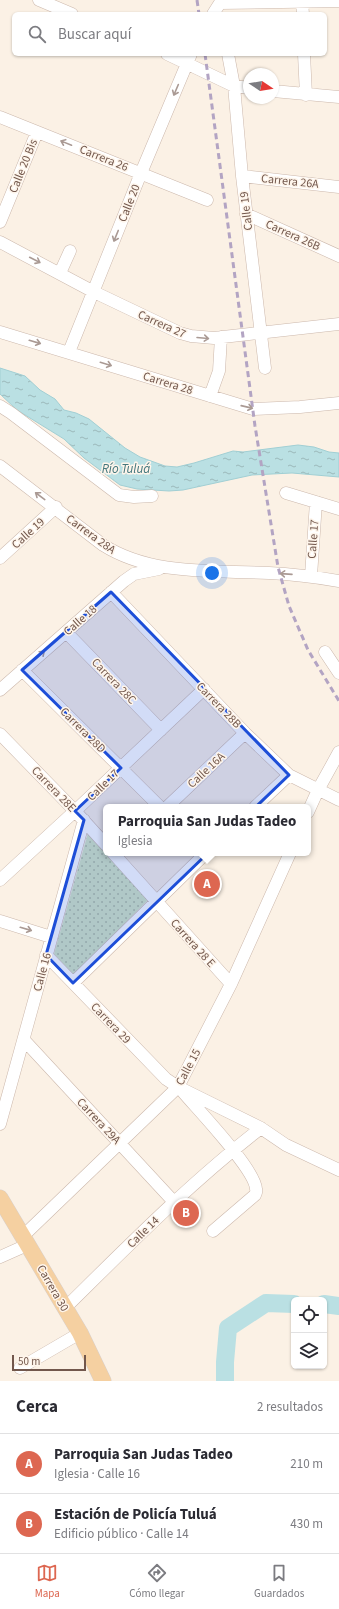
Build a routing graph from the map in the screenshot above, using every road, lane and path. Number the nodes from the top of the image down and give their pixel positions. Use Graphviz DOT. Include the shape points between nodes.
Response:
graph roads {
  1 [pos="39,0"];
  2 [pos="302,2"];
  3 [pos="339,2"];
  4 [pos="220,6"];
  5 [pos="67,8"];
  6 [pos="303,12"];
  7 [pos="178,56"];
  8 [pos="228,56"];
  9 [pos="304,56"];
  10 [pos="189,58"];
  11 [pos="234,86"];
  12 [pos="243,87"];
  13 [pos="279,92"];
  14 [pos="306,94"];
  15 [pos="339,97"];
  16 [pos="0,118"];
  17 [pos="37,132"];
  18 [pos="141,173"];
  19 [pos="242,176"];
  20 [pos="339,186"];
  21 [pos="207,200"];
  22 [pos="246,214"];
  23 [pos="0,222"];
  24 [pos="0,242"];
  25 [pos="70,251"];
  26 [pos="339,256"];
  27 [pos="60,273"];
  28 [pos="94,292"];
  29 [pos="339,324"];
  30 [pos="0,332"];
  31 [pos="262,332"];
  32 [pos="220,337"];
  33 [pos="69,352"];
  34 [pos="266,368"];
  35 [pos="210,396"];
  36 [pos="339,403"];
  37 [pos="0,406"];
  38 [pos="0,466"];
  39 [pos="286,493"];
  40 [pos="152,496"];
  41 [pos="316,502"];
  42 [pos="56,507"];
  43 [pos="339,509"];
  44 [pos="124,556"];
  45 [pos="0,558"];
  46 [pos="169,568"];
  47 [pos="311,576"];
  48 [pos="124,581"];
  49 [pos="339,581"];
  50 [pos="111,592"];
  51 [pos="66,632"];
  52 [pos="325,652"];
  53 [pos="22,670"];
  54 [pos="339,673"];
  55 [pos="204,689"];
  56 [pos="0,690"];
  57 [pos="161,730"];
  58 [pos="245,733"];
  59 [pos="0,734"];
  60 [pos="339,752"];
  61 [pos="121,768"];
  62 [pos="289,775"];
  63 [pos="318,790"];
  64 [pos="339,800"];
  65 [pos="157,804"];
  66 [pos="170,804"];
  67 [pos="258,804"];
  68 [pos="311,805"];
  69 [pos="79,815"];
  70 [pos="103,842"];
  71 [pos="116,856"];
  72 [pos="202,856"];
  73 [pos="289,856"];
  74 [pos="2,875"];
  75 [pos="156,901"];
  76 [pos="0,921"];
  77 [pos="51,937"];
  78 [pos="46,955"];
  79 [pos="73,983"];
  80 [pos="231,984"];
  81 [pos="24,1040"];
  82 [pos="178,1087"];
  83 [pos="0,1124"];
  84 [pos="261,1128"];
  85 [pos="120,1143"];
  86 [pos="233,1149"];
  87 [pos="339,1170"];
  88 [pos="0,1198"];
  89 [pos="174,1202"];
  90 [pos="212,1230"];
  91 [pos="25,1241"];
  92 [pos="0,1257"];
  93 [pos="64,1308"];
  94 [pos="80,1334"];
  95 [pos="20,1368"];
  96 [pos="102,1381"];
  1 -- 5 [label="street"];
  2 -- 3 [label="street"];
  2 -- 4 [label="street"];
  2 -- 6 [label="street"];
  7 -- 10 [label="street"];
  8 -- 11 [label="street, Calle 19"];
  9 -- 14 [label="street"];
  10 -- 11 [label="street" via="208,73"];
  10 -- 18 [label="street, Calle 20, one-way"];
  11 -- 12 [label="street"];
  11 -- 19 [label="street, Calle 19"];
  13 -- 14 [label="street"];
  14 -- 15 [label="street"];
  16 -- 17 [label="street, Carrera 26"];
  18 -- 17 [label="street, Carrera 26, one-way"];
  17 -- 23 [label="street, Calle 20 Bis"];
  18 -- 21 [label="street, Carrera 26"];
  18 -- 28 [label="street, Calle 20, one-way"];
  19 -- 20 [label="street, Carrera 26A"];
  19 -- 22 [label="street, Calle 19"];
  22 -- 26 [label="street, Carrera 26B"];
  22 -- 31 [label="street, Calle 19"];
  24 -- 27 [label="street, Carrera 27, one-way"];
  25 -- 27 [label="street"];
  27 -- 28 [label="street, Carrera 27"];
  28 -- 32 [label="street, Carrera 27, one-way" via="180,333 204,338"];
  28 -- 33 [label="street, Calle 20"];
  29 -- 31 [label="street, Carrera 27"];
  30 -- 33 [label="street, Carrera 28, one-way"];
  31 -- 32 [label="street, Carrera 27"];
  31 -- 34 [label="street, Calle 19"];
  32 -- 35 [label="street" via="219,371"];
  33 -- 35 [label="street, Carrera 28, one-way"];
  35 -- 36 [label="street, Carrera 28, one-way" via="252,409"];
  37 -- 40 [label="street" via="119,495"];
  42 -- 38 [label="street, Carrera 28A, one-way"];
  39 -- 41 [label="street"];
  41 -- 43 [label="street"];
  41 -- 47 [label="street, Calle 17"];
  42 -- 44 [label="street, Carrera 28A" via="103,544"];
  42 -- 45 [label="street, Calle 19"];
  44 -- 46 [label="street, Carrera 28A"];
  44 -- 48 [label="street" via="129,567"];
  47 -- 46 [label="street, Carrera 28A, one-way"];
  46 -- 48 [label="street, Calle 18" via="144,571"];
  47 -- 49 [label="street, Carrera 28A"];
  48 -- 50 [label="street, Calle 18"];
  50 -- 51 [label="street, Calle 18"];
  50 -- 55 [label="street, Carrera 28B"];
  53 -- 51 [label="street, Calle 18, one-way"];
  51 -- 57 [label="street, Carrera 28C"];
  52 -- 54 [label="street"];
  53 -- 56 [label="street, Calle 18"];
  53 -- 61 [label="street, Carrera 28D"];
  55 -- 57 [label="street, Calle 17"];
  55 -- 58 [label="street, Carrera 28B"];
  57 -- 61 [label="street, Calle 17"];
  58 -- 62 [label="street, Carrera 28B"];
  58 -- 66 [label="street, Calle 16A"];
  59 -- 69 [label="street, Carrera 28E"];
  60 -- 63 [label="street"];
  61 -- 65 [label="street, Carrera 28D"];
  61 -- 69 [label="street, Calle 17"];
  62 -- 63 [label="street, Carrera 28B"];
  62 -- 67 [label="street"];
  63 -- 64 [label="street, Carrera 28B"];
  63 -- 68 [label="street"];
  69 -- 70 [label="street, Carrera 28E"];
  69 -- 74 [label="street, Calle 17"];
  69 -- 77 [label="street, Calle 16"];
  71 -- 75 [label="street"];
  72 -- 75 [label="street"];
  73 -- 80 [label="street, Calle 15"];
  75 -- 79 [label="street"];
  75 -- 80 [label="street, Carrera 28 E"];
  76 -- 77 [label="street, one-way"];
  77 -- 78 [label="street, Calle 16"];
  78 -- 79 [label="street, Carrera 29"];
  78 -- 81 [label="street, Calle 16"];
  79 -- 82 [label="street, Carrera 29" via="166,1079"];
  80 -- 82 [label="street, Calle 15"];
  81 -- 83 [label="street, Calle 16"];
  81 -- 85 [label="street, Carrera 29A"];
  82 -- 84 [label="street, Carrera 29"];
  82 -- 85 [label="street, Calle 15"];
  82 -- 86 [label="street, Carrera 29"];
  84 -- 86 [label="street, Calle 14"];
  84 -- 87 [label="street, Carrera 29" via="286,1145"];
  85 -- 89 [label="street, Carrera 29A"];
  85 -- 91 [label="street, Calle 15"];
  86 -- 89 [label="street, Calle 14"];
  86 -- 90 [label="street, Carrera 29" via="254,1181 255,1195"];
  88 -- 91 [label="main road, Carrera 30"];
  89 -- 93 [label="street, Calle 14"];
  91 -- 92 [label="street, Calle 15"];
  91 -- 93 [label="main road, Carrera 30"];
  93 -- 94 [label="main road, Carrera 30"];
  94 -- 95 [label="street"];
  94 -- 96 [label="main road, Carrera 30"];
}
